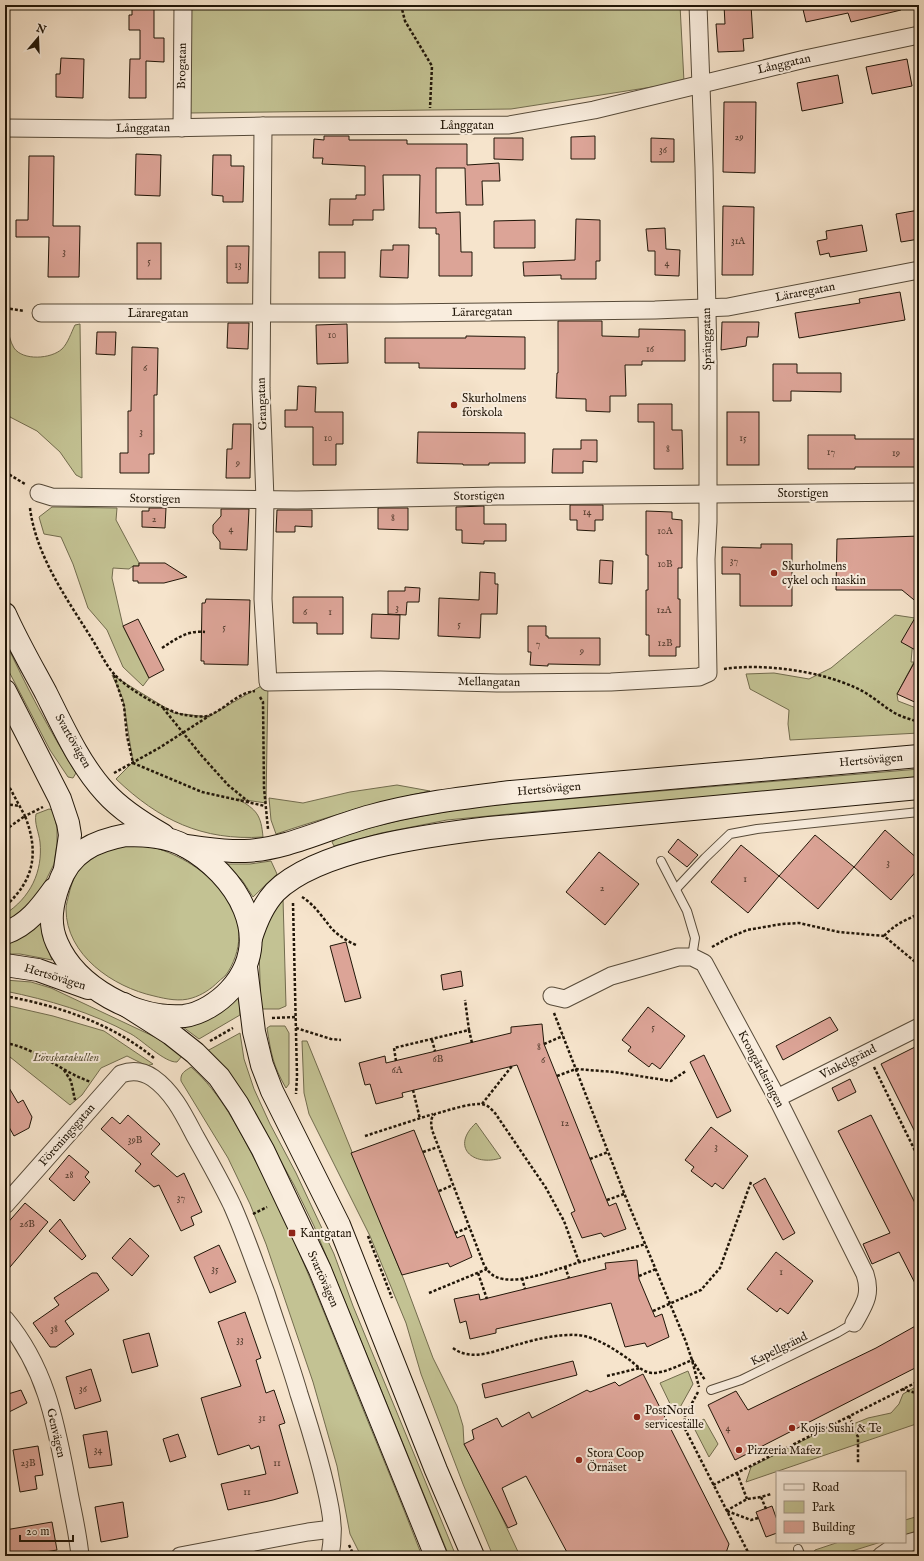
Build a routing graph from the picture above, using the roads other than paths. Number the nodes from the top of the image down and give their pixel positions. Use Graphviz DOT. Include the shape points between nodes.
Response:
graph roads {
  1 [pos="183,5"];
  2 [pos="698,5"];
  3 [pos="919,35"];
  4 [pos="702,83"];
  5 [pos="263,126"];
  6 [pos="5,128"];
  7 [pos="182,128"];
  8 [pos="919,270"];
  9 [pos="707,308"];
  10 [pos="261,312"];
  11 [pos="42,313"];
  12 [pos="919,492"];
  13 [pos="39,493"];
  14 [pos="708,493"];
  15 [pos="265,500"];
  16 [pos="5,614"];
  17 [pos="708,673"];
  18 [pos="268,682"];
  19 [pos="5,691"];
  20 [pos="919,756"];
  21 [pos="919,788"];
  22 [pos="919,812"];
  23 [pos="178,843"];
  24 [pos="661,861"];
  25 [pos="63,875"];
  26 [pos="676,889"];
  27 [pos="5,933"];
  28 [pos="251,938"];
  29 [pos="692,956"];
  30 [pos="5,964"];
  31 [pos="246,967"];
  32 [pos="552,996"];
  33 [pos="114,999"];
  34 [pos="919,1027"];
  35 [pos="777,1098"];
  36 [pos="5,1205"];
  37 [pos="5,1319"];
  38 [pos="854,1323"];
  39 [pos="711,1390"];
  40 [pos="332,1528"];
  41 [pos="919,1540"];
  42 [pos="80,1556"];
  43 [pos="182,1556"];
  44 [pos="330,1556"];
  45 [pos="436,1556"];
  46 [pos="473,1556"];
  47 [pos="881,1556"];
  1 -- 7 [label="street, Brogatan"];
  2 -- 4 [label="street, Spränggatan"];
  3 -- 4 [label="street, Långgatan"];
  4 -- 5 [label="street, Långgatan" via="594,110 508,125"];
  4 -- 9 [label="street, Spränggatan"];
  5 -- 7 [label="street, Långgatan"];
  5 -- 10 [label="street, Grangatan"];
  6 -- 7 [label="street, Långgatan"];
  8 -- 9 [label="street, Läraregatan" via="728,307"];
  9 -- 10 [label="street, Läraregatan" via="396,313"];
  9 -- 14 [label="street, Spränggatan"];
  10 -- 11 [label="street, Läraregatan"];
  10 -- 15 [label="street, Grangatan"];
  12 -- 14 [label="street, Storstigen"];
  13 -- 15 [label="street, Storstigen" via="52,497"];
  14 -- 15 [label="street, Storstigen"];
  14 -- 17 [label="street, Spränggatan"];
  15 -- 18 [label="street, Grangatan" via="263,599"];
  16 -- 23 [label="main road, Svartövägen" via="96,782 114,802 132,816"];
  17 -- 18 [label="street, Mellangatan" via="685,679 611,682"];
  19 -- 25 [label="main road" via="60,799 68,823 70,835"];
  20 -- 23 [label="main road, Hertsövägen" via="451,799 369,816 274,847 246,851 227,851"];
  21 -- 28 [label="main road" via="450,833 386,845 315,866 290,887 269,900"];
  22 -- 26 [label="lane" via="730,834"];
  23 -- 25 [label="main road, Hertsövägen" via="143,835 109,838 85,849 73,859"];
  23 -- 28 [label="main road, Svartövägen" via="214,867 234,889 248,917"];
  24 -- 26 [label="lane"];
  25 -- 27 [label="main road" via="37,911 23,924"];
  25 -- 33 [label="main road" via="53,899 52,924 56,942 68,963 92,986"];
  26 -- 29 [label="lane" via="687,910 694,938"];
  28 -- 31 [label="main road"];
  29 -- 32 [label="street" via="678,957 611,976 565,999"];
  29 -- 35 [label="street, Krongårdsringen" via="700,959 708,968"];
  30 -- 33 [label="main road, Hertsövägen" via="38,970"];
  31 -- 33 [label="main road" via="224,996 194,1014 158,1015"];
  31 -- 46 [label="main road" via="262,1065 272,1091 340,1225 436,1470"];
  33 -- 45 [label="main road, Svartövägen" via="171,1034 195,1053 219,1077 238,1105 263,1150 311,1250"];
  34 -- 35 [label="street, Vinkelgränd"];
  35 -- 38 [label="street, Krongårdsringen" via="865,1274 868,1286 866,1300"];
  36 -- 40 [label="street, Föreningsgatan" via="121,1074 134,1071 152,1077 171,1096 233,1206 292,1368 325,1486"];
  37 -- 42 [label="street, Genvägen" via="31,1356 52,1408"];
  38 -- 39 [label="lane, Kapellgränd" via="742,1380"];
  40 -- 43 [label="street"];
  40 -- 44 [label="street"];
  41 -- 47 [label="street" via="894,1547"];
}
